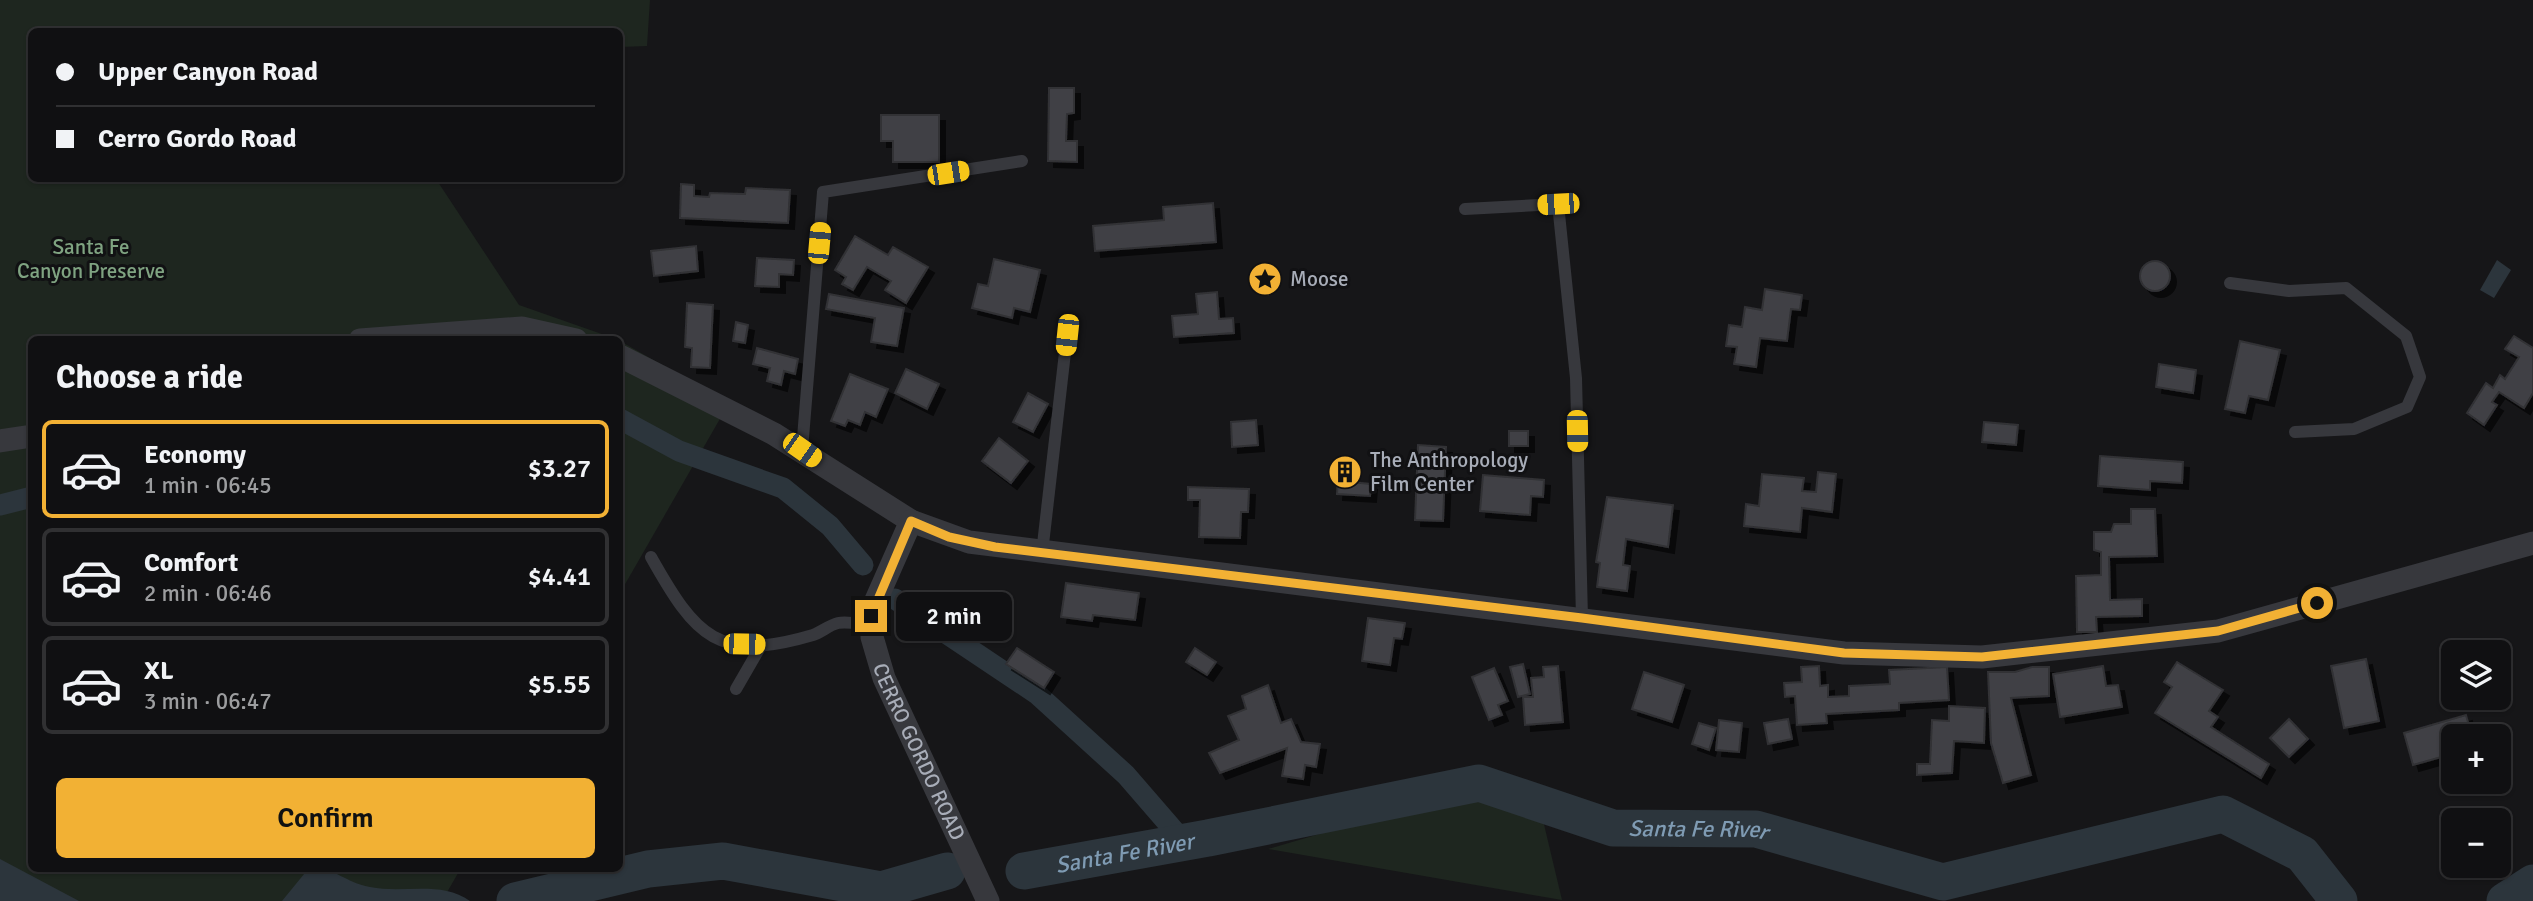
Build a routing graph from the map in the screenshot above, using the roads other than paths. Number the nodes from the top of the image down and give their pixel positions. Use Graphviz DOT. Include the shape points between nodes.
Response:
graph roads {
  1 [pos="1022,161"];
  2 [pos="1465,209"];
  3 [pos="2230,283"];
  4 [pos="1067,335"];
  5 [pos="414,336"];
  6 [pos="558,336"];
  7 [pos="623,357"];
  8 [pos="2295,432"];
  9 [pos="28,437"];
  10 [pos="0,441"];
  11 [pos="802,450"];
  12 [pos="911,521"];
  13 [pos="2533,543"];
  14 [pos="1042,553"];
  15 [pos="651,557"];
  16 [pos="871,616"];
  17 [pos="1582,618"];
  18 [pos="762,644"];
  19 [pos="736,689"];
  20 [pos="988,901"];
  1 -- 11 [label="lane" via="823,192"];
  2 -- 17 [label="lane" via="1558,204 1576,377"];
  3 -- 8 [label="lane" via="2289,291 2346,288 2406,336 2420,377 2407,407 2354,429"];
  4 -- 14 [label="lane"];
  5 -- 6 [label="street" via="522,328"];
  7 -- 11 [label="street"];
  9 -- 10 [label="street"];
  11 -- 12 [label="street"];
  12 -- 14 [label="street" via="969,542"];
  12 -- 16 [label="street"];
  13 -- 17 [label="street" via="2218,631 1982,657 1844,653"];
  14 -- 17 [label="street"];
  15 -- 18 [label="lane" via="701,631 726,644"];
  16 -- 18 [label="lane"];
  16 -- 20 [label="street, CERRO GORDO ROAD" via="884,678"];
  18 -- 19 [label="lane"];
}
